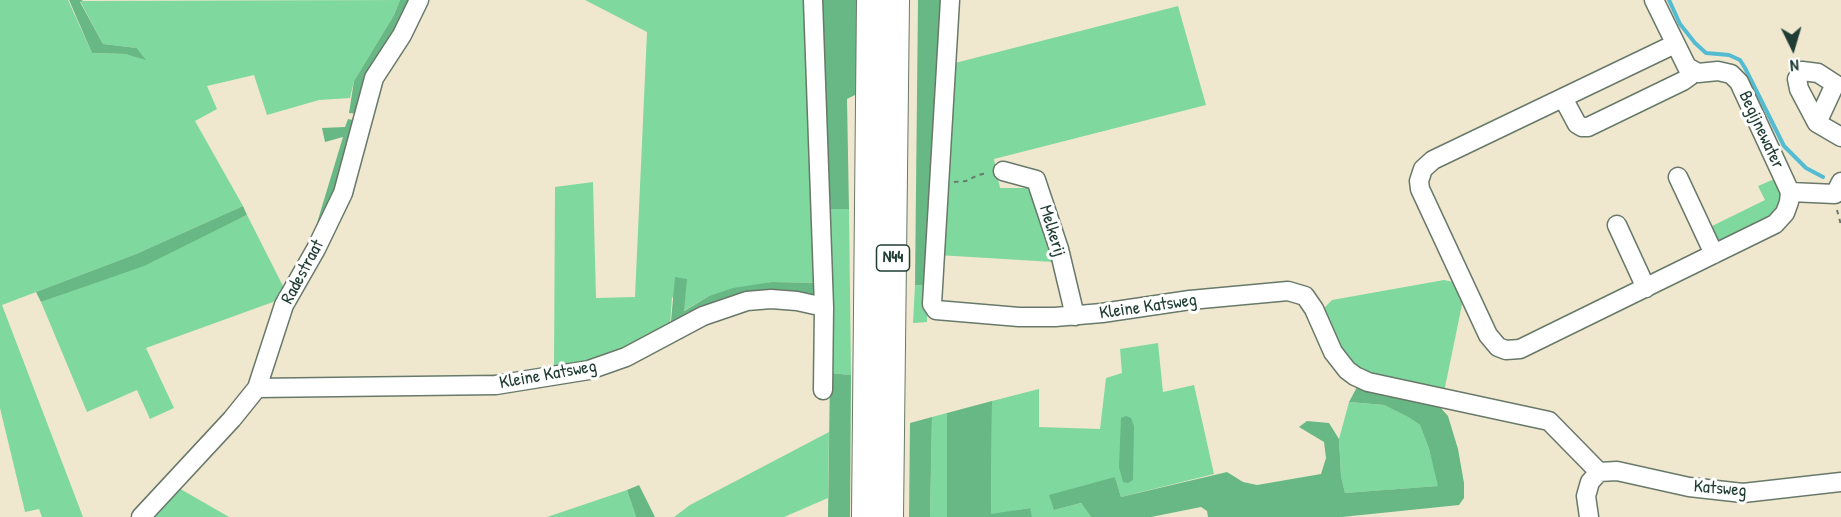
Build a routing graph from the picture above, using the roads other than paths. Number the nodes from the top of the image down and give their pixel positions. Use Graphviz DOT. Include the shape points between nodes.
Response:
graph roads {
  1 [pos="419,0"];
  2 [pos="813,0"];
  3 [pos="870,0"];
  4 [pos="896,0"];
  5 [pos="950,0"];
  6 [pos="1654,0"];
  7 [pos="1675,44"];
  8 [pos="1692,71"];
  9 [pos="1563,98"];
  10 [pos="1817,123"];
  11 [pos="1841,137"];
  12 [pos="1003,171"];
  13 [pos="1678,177"];
  14 [pos="1838,188"];
  15 [pos="1790,192"];
  16 [pos="1617,225"];
  17 [pos="1714,254"];
  18 [pos="1646,288"];
  19 [pos="824,307"];
  20 [pos="1075,316"];
  21 [pos="257,388"];
  22 [pos="823,390"];
  23 [pos="1599,472"];
  24 [pos="1841,482"];
  25 [pos="141,517"];
  26 [pos="865,517"];
  27 [pos="890,517"];
  28 [pos="1589,517"];
  1 -- 21 [label="street, Radestraat" via="374,78 343,193 284,305"];
  2 -- 19 [label="street"];
  3 -- 26 [label="highway, N44"];
  4 -- 27 [label="highway, N44"];
  5 -- 20 [label="street, Kleine Katsweg" via="932,304 936,310 1019,317"];
  6 -- 7 [label="street"];
  7 -- 8 [label="street"];
  7 -- 9 [label="street"];
  8 -- 9 [label="street" via="1683,81 1588,127 1577,124"];
  8 -- 15 [label="street, Begijnewater" via="1718,70 1739,82"];
  9 -- 18 [label="street" via="1433,160 1423,169 1420,189 1488,335 1498,347 1521,349"];
  10 -- 11 [label="street"];
  12 -- 20 [label="street, Melkerij" via="1036,180 1059,249"];
  13 -- 17 [label="street"];
  14 -- 15 [label="street, Begijnewater"];
  15 -- 17 [label="street" via="1785,213 1775,224"];
  16 -- 18 [label="street"];
  17 -- 18 [label="street"];
  19 -- 21 [label="street, Kleine Katsweg" via="789,300 747,301 704,316 626,357 589,370 496,386"];
  19 -- 22 [label="street"];
  20 -- 23 [label="street, Kleine Katsweg" via="1288,291 1305,296 1333,352 1355,376 1550,421"];
  21 -- 25 [label="street, Radestraat"];
  23 -- 24 [label="street, Katsweg" via="1617,471 1689,487 1743,493"];
  23 -- 28 [label="street" via="1590,482 1586,496"];
}
